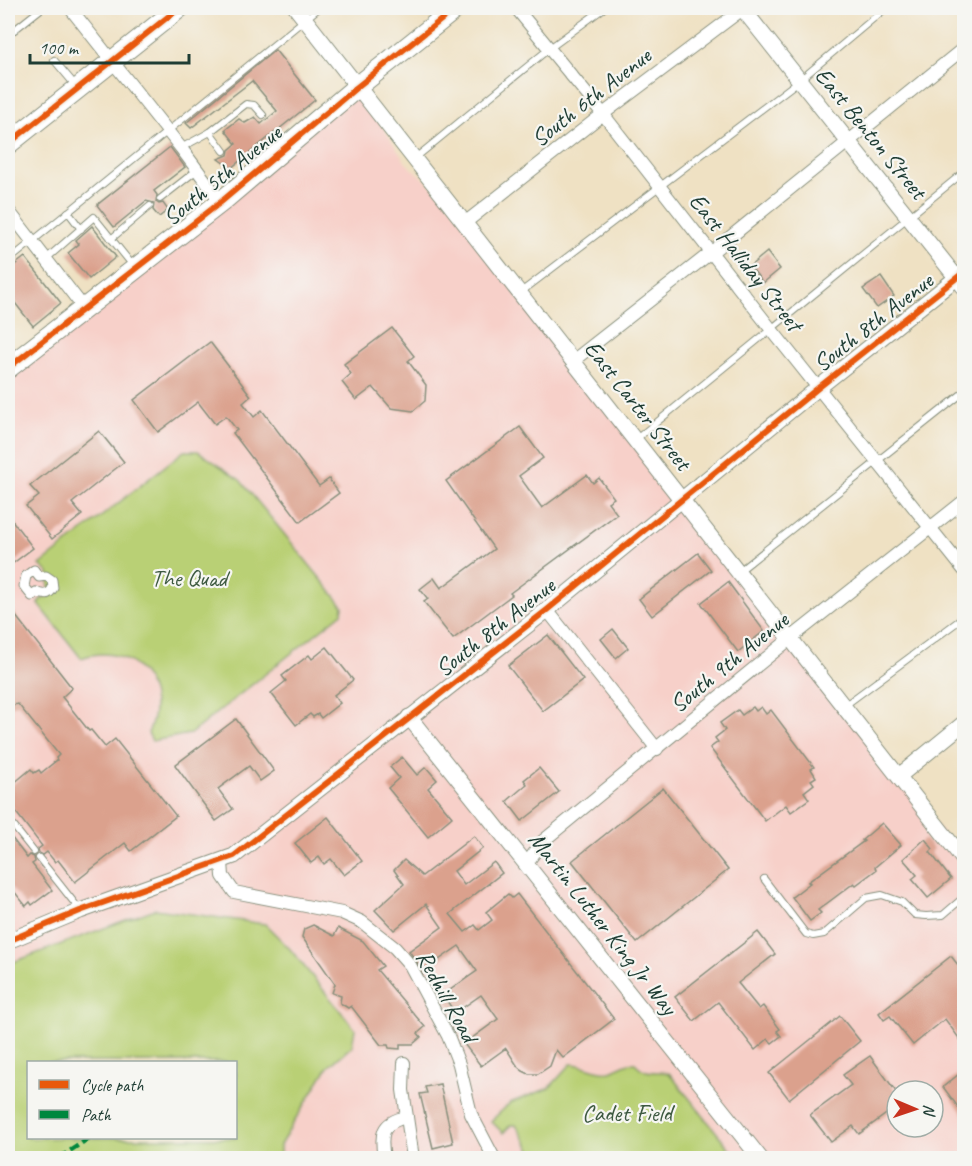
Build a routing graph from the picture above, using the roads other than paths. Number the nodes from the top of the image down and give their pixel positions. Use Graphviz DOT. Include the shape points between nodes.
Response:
graph roads {
  1 [pos="42,8"];
  2 [pos="70,8"];
  3 [pos="179,8"];
  4 [pos="319,8"];
  5 [pos="456,8"];
  6 [pos="516,8"];
  7 [pos="603,8"];
  8 [pos="743,8"];
  9 [pos="886,8"];
  10 [pos="301,13"];
  11 [pos="434,14"];
  12 [pos="8,35"];
  13 [pos="550,48"];
  14 [pos="964,48"];
  15 [pos="54,60"];
  16 [pos="113,62"];
  17 [pos="800,80"];
  18 [pos="357,87"];
  19 [pos="78,89"];
  20 [pos="603,114"];
  21 [pos="263,115"];
  22 [pos="167,131"];
  23 [pos="210,132"];
  24 [pos="848,141"];
  25 [pos="8,144"];
  26 [pos="181,148"];
  27 [pos="224,152"];
  28 [pos="414,159"];
  29 [pos="197,170"];
  30 [pos="964,171"];
  31 [pos="660,186"];
  32 [pos="160,199"];
  33 [pos="221,202"];
  34 [pos="150,206"];
  35 [pos="8,210"];
  36 [pos="68,212"];
  37 [pos="909,217"];
  38 [pos="466,222"];
  39 [pos="81,229"];
  40 [pos="111,239"];
  41 [pos="32,242"];
  42 [pos="712,252"];
  43 [pos="46,260"];
  44 [pos="8,261"];
  45 [pos="135,268"];
  46 [pos="962,279"];
  47 [pos="521,292"];
  48 [pos="84,307"];
  49 [pos="771,329"];
  50 [pos="574,360"];
  51 [pos="8,368"];
  52 [pos="818,388"];
  53 [pos="964,392"];
  54 [pos="635,440"];
  55 [pos="877,462"];
  56 [pos="682,499"];
  57 [pos="964,501"];
  58 [pos="931,528"];
  59 [pos="964,570"];
  60 [pos="738,573"];
  61 [pos="547,610"];
  62 [pos="964,617"];
  63 [pos="791,638"];
  64 [pos="844,706"];
  65 [pos="409,717"];
  66 [pos="964,723"];
  67 [pos="657,749"];
  68 [pos="899,776"];
  69 [pos="8,819"];
  70 [pos="959,842"];
  71 [pos="34,852"];
  72 [pos="39,858"];
  73 [pos="964,860"];
  74 [pos="222,862"];
  75 [pos="527,863"];
  76 [pos="764,879"];
  77 [pos="964,897"];
  78 [pos="80,911"];
  79 [pos="8,941"];
  80 [pos="404,1063"];
  81 [pos="407,1117"];
  82 [pos="384,1158"];
  83 [pos="413,1158"];
  84 [pos="494,1158"];
  85 [pos="760,1158"];
  1 -- 12 [label="lane"];
  2 -- 16 [label="street"];
  3 -- 16 [label="main road"];
  4 -- 10 [label="lane"];
  5 -- 11 [label="main road, South 5th Avenue"];
  6 -- 13 [label="street, East Halliday Street"];
  7 -- 13 [label="lane"];
  8 -- 17 [label="street, East Benton Street"];
  8 -- 20 [label="street, South 6th Avenue"];
  9 -- 17 [label="lane"];
  10 -- 18 [label="street, East Carter Street"];
  10 -- 22 [label="lane"];
  11 -- 18 [label="main road, South 5th Avenue"];
  13 -- 20 [label="street, East Halliday Street"];
  13 -- 28 [label="lane"];
  14 -- 24 [label="street"];
  15 -- 19 [label="lane"];
  16 -- 19 [label="main road"];
  16 -- 22 [label="street"];
  17 -- 24 [label="street, East Benton Street"];
  17 -- 31 [label="lane"];
  18 -- 28 [label="street, East Carter Street"];
  18 -- 33 [label="main road, South 5th Avenue"];
  19 -- 25 [label="main road"];
  20 -- 31 [label="street, East Halliday Street"];
  20 -- 38 [label="street, South 6th Avenue"];
  21 -- 23 [label="lane" via="254,105 246,104"];
  22 -- 26 [label="street"];
  22 -- 36 [label="lane"];
  23 -- 26 [label="lane"];
  23 -- 27 [label="lane"];
  24 -- 37 [label="street, East Benton Street"];
  24 -- 42 [label="street"];
  26 -- 29 [label="street"];
  28 -- 38 [label="street, East Carter Street"];
  29 -- 32 [label="lane"];
  29 -- 33 [label="street"];
  30 -- 37 [label="lane"];
  31 -- 42 [label="street, East Halliday Street"];
  31 -- 47 [label="lane"];
  33 -- 45 [label="main road, South 5th Avenue"];
  34 -- 40 [label="lane"];
  35 -- 41 [label="street"];
  36 -- 39 [label="lane"];
  36 -- 41 [label="lane"];
  37 -- 46 [label="street, East Benton Street"];
  37 -- 49 [label="lane"];
  38 -- 47 [label="street, East Carter Street"];
  39 -- 40 [label="lane" via="94,217"];
  39 -- 43 [label="lane"];
  40 -- 45 [label="lane"];
  41 -- 43 [label="street"];
  41 -- 44 [label="lane"];
  42 -- 49 [label="street, East Halliday Street"];
  42 -- 50 [label="street"];
  43 -- 48 [label="street"];
  45 -- 48 [label="main road, South 5th Avenue"];
  46 -- 52 [label="street, South 8th Avenue"];
  47 -- 50 [label="street, East Carter Street"];
  48 -- 51 [label="main road, South 5th Avenue"];
  49 -- 52 [label="street, East Halliday Street"];
  49 -- 54 [label="lane"];
  50 -- 54 [label="street, East Carter Street"];
  52 -- 55 [label="street, East Halliday Street"];
  52 -- 56 [label="street, South 8th Avenue"];
  53 -- 55 [label="lane"];
  54 -- 56 [label="street, East Carter Street"];
  55 -- 58 [label="street, East Halliday Street"];
  55 -- 60 [label="lane"];
  56 -- 60 [label="street, East Carter Street"];
  56 -- 61 [label="street, South 8th Avenue"];
  57 -- 58 [label="street, South 9th Avenue"];
  58 -- 59 [label="street, East Halliday Street"];
  58 -- 63 [label="street, South 9th Avenue"];
  60 -- 63 [label="street, East Carter Street"];
  61 -- 65 [label="street, South 8th Avenue"];
  61 -- 67 [label="street"];
  62 -- 64 [label="lane"];
  63 -- 64 [label="street, East Carter Street"];
  63 -- 67 [label="street, South 9th Avenue"];
  64 -- 68 [label="street, East Carter Street"];
  65 -- 74 [label="street, South 8th Avenue"];
  65 -- 75 [label="street, Martin Luther King Jr Way"];
  66 -- 68 [label="street"];
  67 -- 75 [label="street, South 9th Avenue" via="543,841"];
  68 -- 70 [label="street, East Carter Street"];
  69 -- 71 [label="lane"];
  70 -- 73 [label="street, East Carter Street"];
  72 -- 78 [label="lane"];
  74 -- 78 [label="street, South 8th Avenue"];
  74 -- 84 [label="street, Redhill Road" via="223,876 234,892 342,913 362,922 411,965 448,1036 471,1114"];
  75 -- 85 [label="street, Martin Luther King Jr Way"];
  76 -- 77 [label="lane" via="806,934 813,936 824,934 866,898 882,895 902,902 915,915 926,916 943,915"];
  78 -- 79 [label="street, South 8th Avenue"];
  80 -- 81 [label="street"];
  81 -- 82 [label="street" via="387,1125 382,1135"];
  81 -- 83 [label="street"];
}
